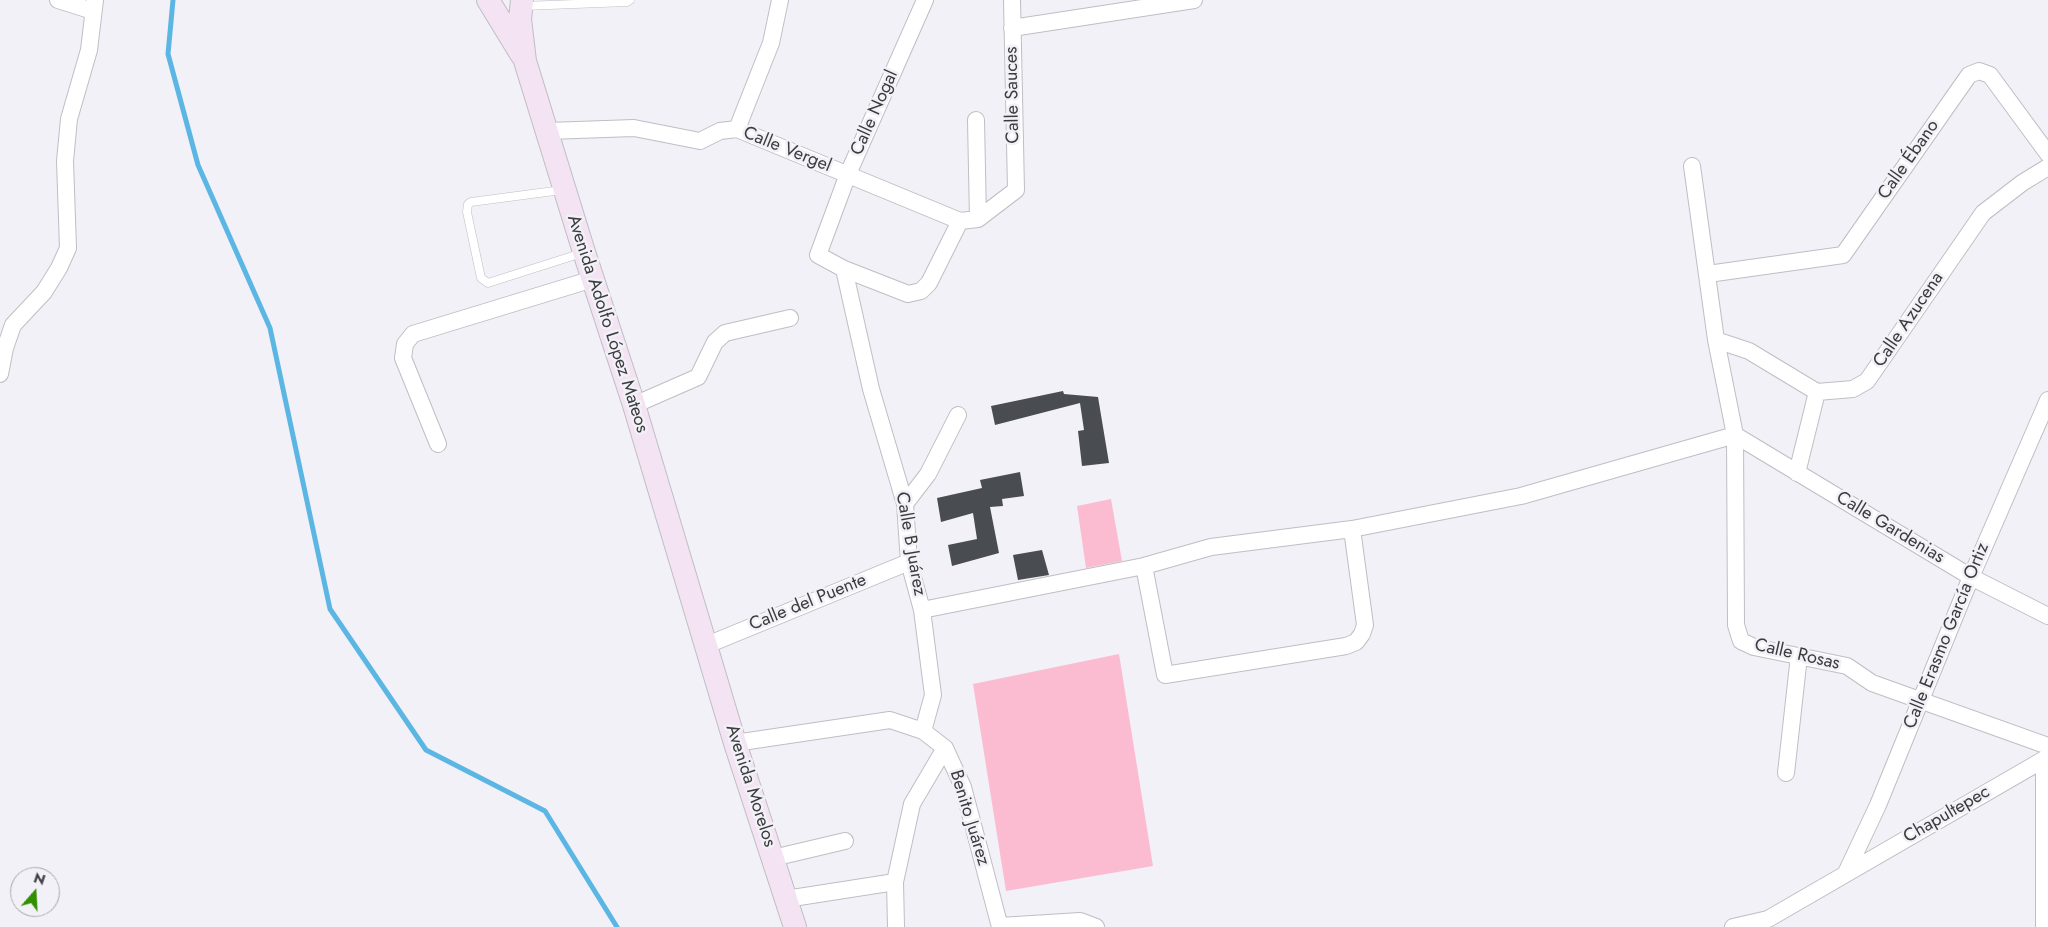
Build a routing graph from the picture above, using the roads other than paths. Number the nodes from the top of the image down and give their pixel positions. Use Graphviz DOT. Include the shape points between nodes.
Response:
graph roads {
  1 [pos="58,0"];
  2 [pos="488,0"];
  3 [pos="630,0"];
  4 [pos="780,0"];
  5 [pos="925,0"];
  6 [pos="1012,0"];
  7 [pos="1194,0"];
  8 [pos="521,3"];
  9 [pos="94,6"];
  10 [pos="1012,28"];
  11 [pos="526,61"];
  12 [pos="976,120"];
  13 [pos="737,129"];
  14 [pos="548,131"];
  15 [pos="2048,154"];
  16 [pos="1692,166"];
  17 [pos="2048,167"];
  18 [pos="848,174"];
  19 [pos="566,190"];
  20 [pos="978,219"];
  21 [pos="960,221"];
  22 [pos="584,252"];
  23 [pos="844,269"];
  24 [pos="1708,274"];
  25 [pos="593,279"];
  26 [pos="790,318"];
  27 [pos="1716,340"];
  28 [pos="0,374"];
  29 [pos="1817,392"];
  30 [pos="2048,400"];
  31 [pos="634,405"];
  32 [pos="958,415"];
  33 [pos="2042,425"];
  34 [pos="1735,435"];
  35 [pos="438,444"];
  36 [pos="1797,473"];
  37 [pos="905,504"];
  38 [pos="1352,529"];
  39 [pos="909,562"];
  40 [pos="1144,566"];
  41 [pos="1971,577"];
  42 [pos="922,610"];
  43 [pos="2048,616"];
  44 [pos="707,645"];
  45 [pos="1799,656"];
  46 [pos="1920,699"];
  47 [pos="923,731"];
  48 [pos="735,743"];
  49 [pos="945,748"];
  50 [pos="2047,754"];
  51 [pos="1786,772"];
  52 [pos="845,841"];
  53 [pos="773,858"];
  54 [pos="1846,873"];
  55 [pos="896,882"];
  56 [pos="786,899"];
  57 [pos="1768,923"];
  58 [pos="1000,926"];
  59 [pos="795,927"];
  60 [pos="896,927"];
  61 [pos="1096,927"];
  62 [pos="1733,927"];
  63 [pos="2044,927"];
  1 -- 9 [label="street"];
  2 -- 11 [label="main road"];
  3 -- 8 [label="lane"];
  4 -- 13 [label="street" via="771,43"];
  5 -- 18 [label="street, Calle Nogal"];
  6 -- 10 [label="street, Calle Sauces"];
  7 -- 10 [label="street"];
  8 -- 11 [label="main road, Avenida Adolfo López Mateos"];
  9 -- 28 [label="street" via="89,50 69,119 65,162 68,248 44,292 13,324"];
  10 -- 20 [label="street, Calle Sauces" via="1016,190"];
  11 -- 14 [label="main road, Avenida Adolfo López Mateos"];
  12 -- 20 [label="street"];
  13 -- 14 [label="street, Calle Vergel" via="720,131 700,141 634,128"];
  13 -- 18 [label="street, Calle Vergel"];
  14 -- 19 [label="main road, Avenida Adolfo López Mateos"];
  15 -- 24 [label="street, Calle Ébano" via="1990,75 1979,71 1969,74 1843,255"];
  16 -- 24 [label="street"];
  17 -- 29 [label="street, Calle Azucena" via="1983,213 1867,381 1853,389"];
  18 -- 21 [label="street, Calle Vergel"];
  18 -- 23 [label="street, Calle Nogal" via="818,255"];
  19 -- 22 [label="main road, Avenida Adolfo López Mateos"];
  19 -- 22 [label="lane" via="468,204 481,278 488,283"];
  20 -- 21 [label="street"];
  21 -- 23 [label="street" via="929,283 921,291 908,294"];
  22 -- 25 [label="main road, Avenida Adolfo López Mateos"];
  23 -- 37 [label="street, Calle B Juárez" via="871,389"];
  24 -- 27 [label="street"];
  25 -- 31 [label="main road, Avenida Adolfo López Mateos"];
  25 -- 35 [label="street" via="413,334 405,344 403,358"];
  26 -- 31 [label="street" via="725,333 715,342 698,377"];
  27 -- 29 [label="street" via="1749,350"];
  27 -- 34 [label="street"];
  29 -- 36 [label="street"];
  30 -- 33 [label="street, Calle Erasmo García Ortiz"];
  31 -- 44 [label="main road, Avenida Adolfo López Mateos"];
  32 -- 37 [label="street" via="928,474"];
  33 -- 41 [label="street, Calle Erasmo García Ortiz"];
  34 -- 36 [label="street, Calle Gardenias"];
  34 -- 38 [label="street" via="1522,496"];
  34 -- 45 [label="street, Calle Rosas" via="1736,625 1741,641 1754,647"];
  36 -- 41 [label="street, Calle Gardenias"];
  37 -- 39 [label="street, Calle B Juárez"];
  38 -- 40 [label="street" via="1211,547"];
  38 -- 40 [label="street" via="1365,625 1356,642 1346,646 1165,675"];
  39 -- 42 [label="street, Calle B Juárez"];
  39 -- 44 [label="street, Calle del Puente"];
  40 -- 42 [label="street"];
  41 -- 43 [label="street, Calle Gardenias"];
  41 -- 46 [label="street, Calle Erasmo García Ortiz"];
  42 -- 47 [label="street, Calle B Juárez" via="933,695"];
  44 -- 48 [label="main road, Avenida Morelos"];
  45 -- 46 [label="street, Calle Rosas" via="1847,666 1872,683"];
  45 -- 51 [label="street"];
  46 -- 50 [label="street, Calle Rosas"];
  46 -- 54 [label="street, Calle Erasmo García Ortiz" via="1878,805"];
  47 -- 48 [label="street, Benito Juárez" via="890,720"];
  47 -- 49 [label="street, Benito Juárez"];
  48 -- 53 [label="main road, Avenida Morelos"];
  49 -- 55 [label="street" via="912,804"];
  49 -- 58 [label="street, Benito Juárez" via="963,787"];
  50 -- 54 [label="street, Chapultepec"];
  50 -- 63 [label="street"];
  52 -- 53 [label="street"];
  53 -- 56 [label="main road, Avenida Morelos"];
  54 -- 57 [label="street, Chapultepec"];
  55 -- 56 [label="street"];
  55 -- 60 [label="street"];
  56 -- 59 [label="main road, Avenida Morelos"];
  57 -- 62 [label="street, Chapultepec"];
  58 -- 61 [label="street" via="1080,921"];
}
